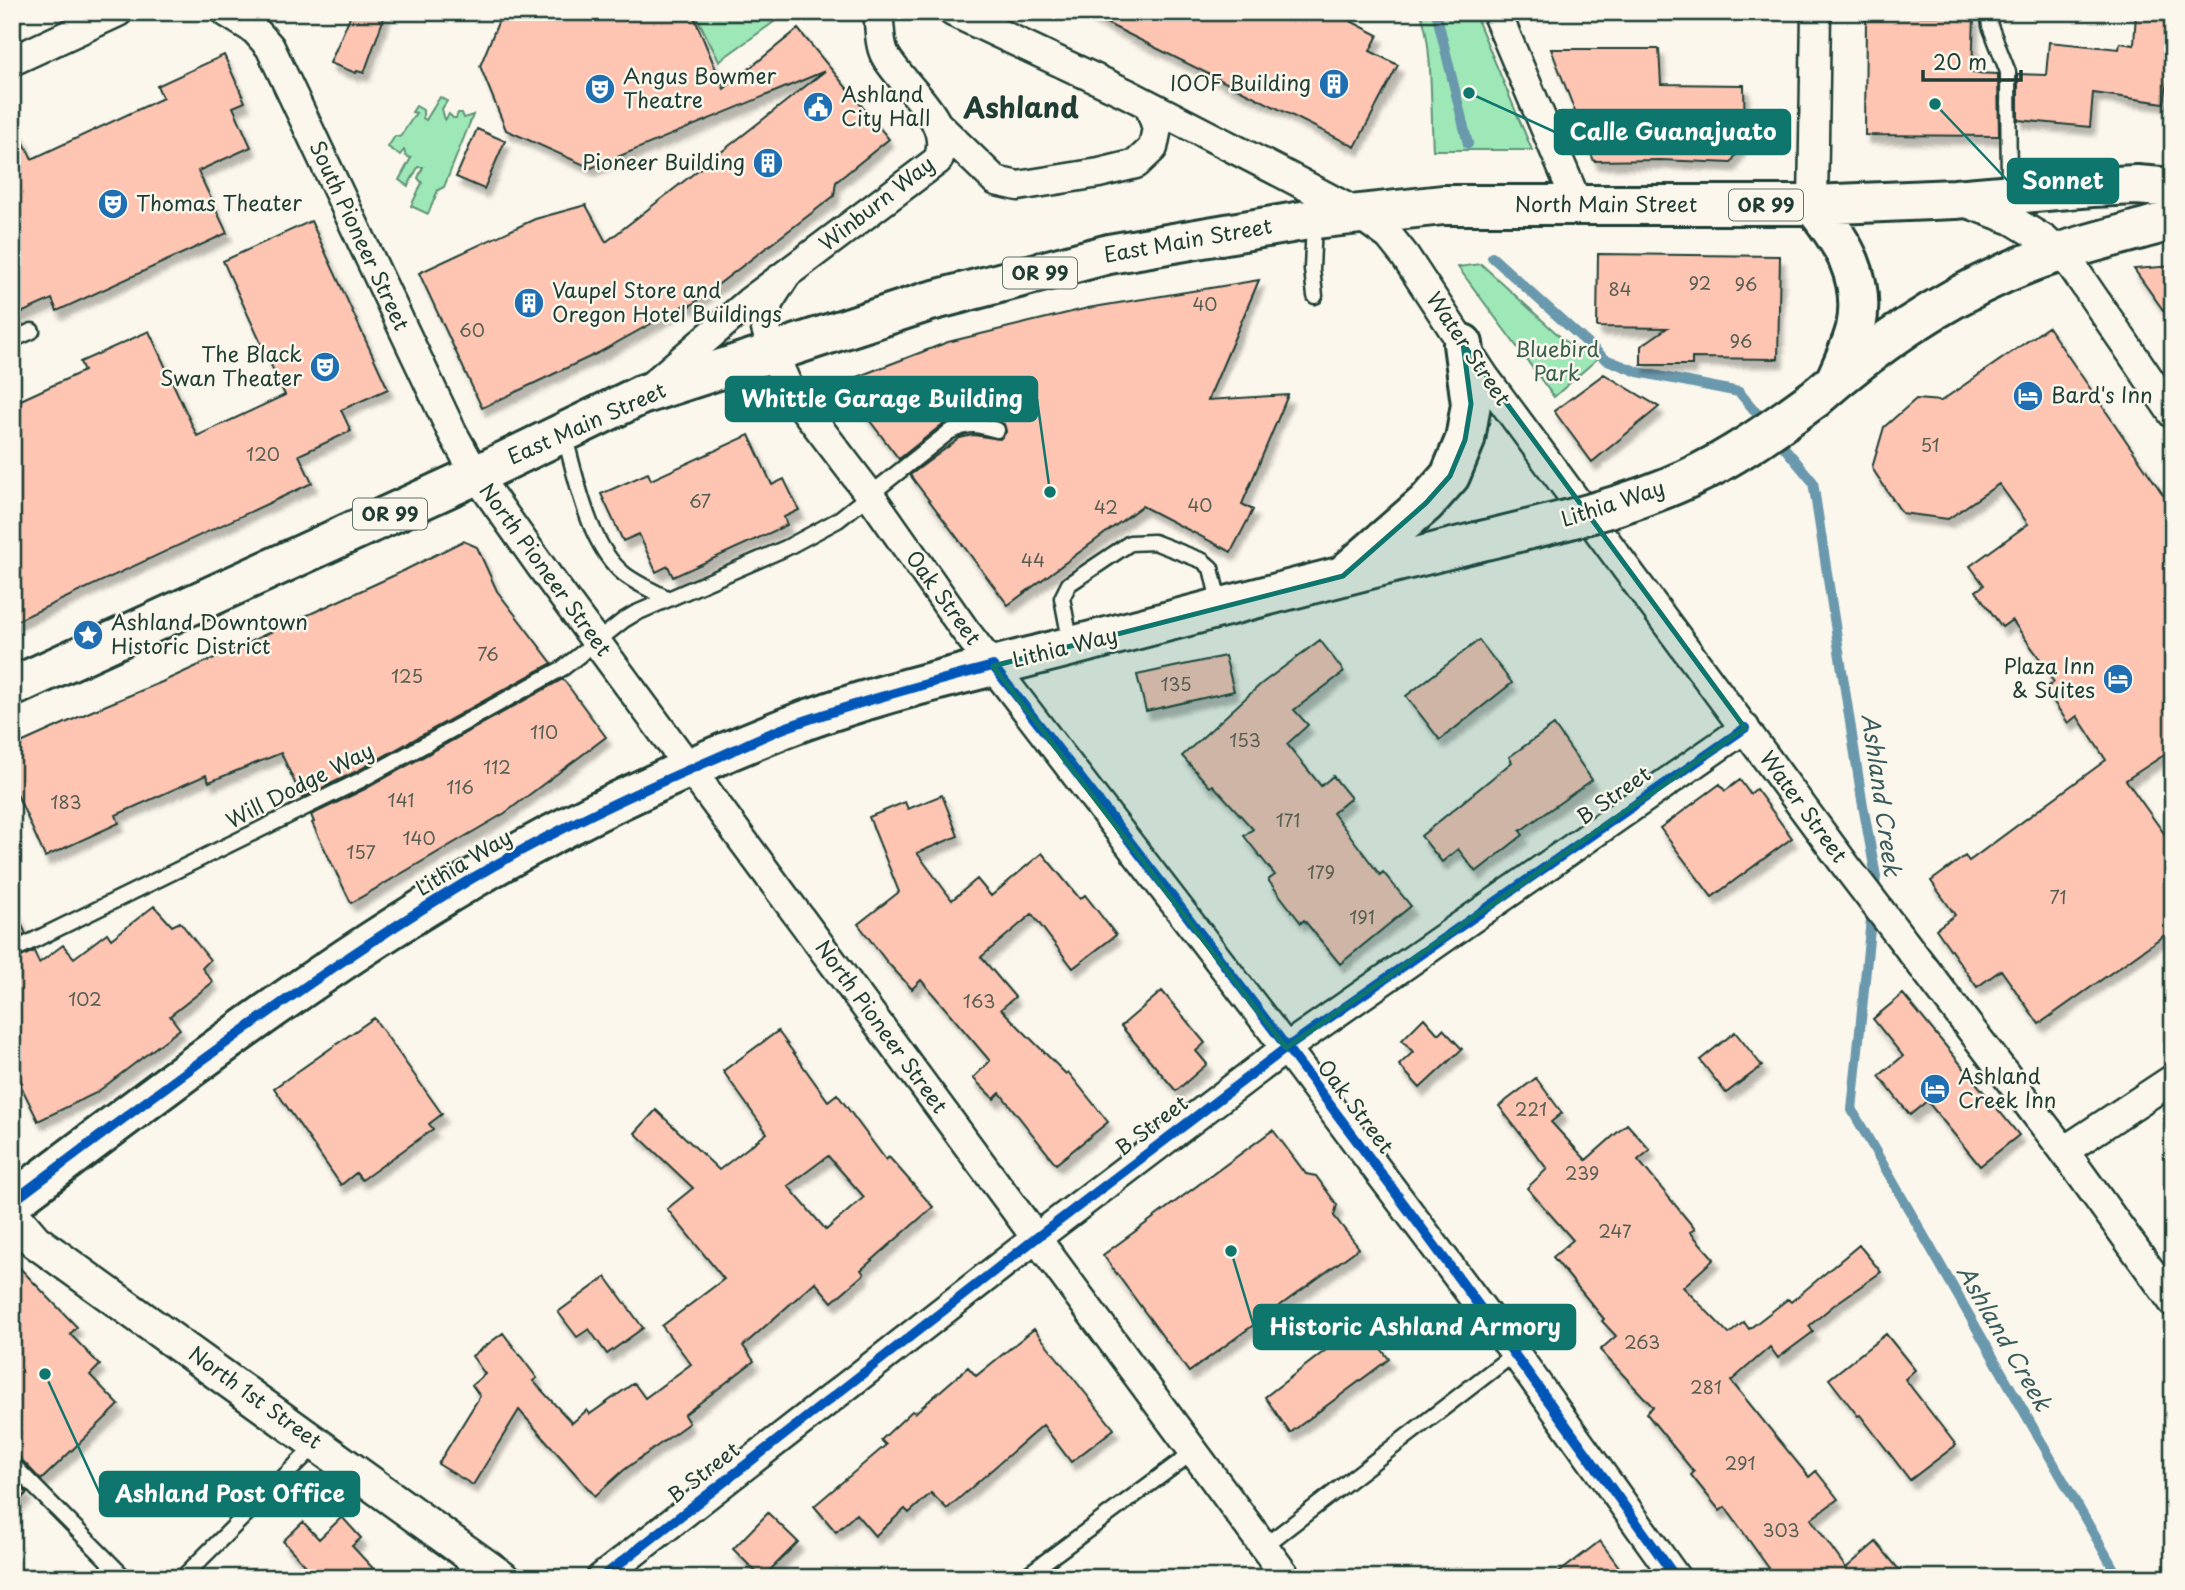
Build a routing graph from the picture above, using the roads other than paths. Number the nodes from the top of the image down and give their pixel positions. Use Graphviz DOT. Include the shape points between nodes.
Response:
graph roads {
  1 [pos="118,12"];
  2 [pos="226,12"];
  3 [pos="878,12"];
  4 [pos="953,12"];
  5 [pos="1496,12"];
  6 [pos="1816,12"];
  7 [pos="1988,12"];
  8 [pos="12,61"];
  9 [pos="1149,105"];
  10 [pos="939,126"];
  11 [pos="2173,188"];
  12 [pos="2009,194"];
  13 [pos="1955,199"];
  14 [pos="1315,205"];
  15 [pos="1578,205"];
  16 [pos="1813,205"];
  17 [pos="1357,213"];
  18 [pos="2173,220"];
  19 [pos="2058,253"];
  20 [pos="786,275"];
  21 [pos="1315,296"];
  22 [pos="32,331"];
  23 [pos="12,340"];
  24 [pos="1463,344"];
  25 [pos="773,353"];
  26 [pos="1825,389"];
  27 [pos="641,395"];
  28 [pos="2173,414"];
  29 [pos="997,430"];
  30 [pos="564,433"];
  31 [pos="476,475"];
  32 [pos="870,495"];
  33 [pos="1343,576"];
  34 [pos="667,598"];
  35 [pos="1220,608"];
  36 [pos="598,642"];
  37 [pos="1071,646"];
  38 [pos="993,666"];
  39 [pos="12,687"];
  40 [pos="1745,728"];
  41 [pos="691,769"];
  42 [pos="12,951"];
  43 [pos="1286,1048"];
  44 [pos="2173,1079"];
  45 [pos="2064,1151"];
  46 [pos="12,1202"];
  47 [pos="12,1214"];
  48 [pos="1035,1239"];
  49 [pos="2173,1302"];
  50 [pos="1515,1353"];
  51 [pos="317,1444"];
  52 [pos="1193,1452"];
  53 [pos="12,1464"];
  54 [pos="1264,1548"];
  55 [pos="125,1578"];
  56 [pos="182,1578"];
  57 [pos="502,1578"];
  58 [pos="601,1578"];
  59 [pos="1023,1578"];
  60 [pos="1287,1578"];
  61 [pos="1676,1578"];
  1 -- 8 [label="street"];
  2 -- 31 [label="street, South Pioneer Street" via="255,30 271,47"];
  3 -- 10 [label="street, Winburn Way" via="884,53"];
  4 -- 9 [label="street"];
  5 -- 15 [label="street"];
  6 -- 16 [label="street"];
  7 -- 12 [label="lane" via="2008,72"];
  9 -- 10 [label="street" via="1157,128 1153,148 1136,164 1018,186 996,181"];
  9 -- 14 [label="street"];
  10 -- 20 [label="street, Winburn Way" via="943,148 938,160"];
  11 -- 12 [label="main road, North Main Street / OR 99" via="2137,185"];
  12 -- 13 [label="main road, North Main Street / OR 99"];
  13 -- 16 [label="main road, North Main Street / OR 99"];
  13 -- 19 [label="street" via="2012,220"];
  14 -- 17 [label="main road, East Main Street / OR 99"];
  14 -- 21 [label="lane"];
  14 -- 25 [label="main road, East Main Street / OR 99" via="927,302"];
  15 -- 16 [label="main road, North Main Street / OR 99"];
  15 -- 17 [label="main road, North Main Street / OR 99" via="1443,205"];
  16 -- 26 [label="main road" via="1837,238 1859,290 1856,329"];
  17 -- 24 [label="street, Water Street" via="1389,236"];
  18 -- 19 [label="main road, Lithia Way"];
  19 -- 26 [label="main road, Lithia Way" via="1954,298 1896,334"];
  19 -- 28 [label="street" via="2072,266"];
  20 -- 25 [label="street, Winburn Way" via="768,303 765,324"];
  20 -- 27 [label="street, Winburn Way"];
  22 -- 23 [label="lane"];
  24 -- 33 [label="main road" via="1471,404 1465,440 1450,476"];
  24 -- 40 [label="street, Water Street"];
  25 -- 27 [label="main road, East Main Street / OR 99"];
  25 -- 32 [label="street, Oak Street" via="789,389"];
  26 -- 33 [label="main road, Lithia Way, bridge" via="1742,450 1687,479 1573,519"];
  27 -- 30 [label="main road, East Main Street / OR 99"];
  29 -- 32 [label="lane, Will Dodge Way" via="965,424 949,432"];
  30 -- 31 [label="main road, East Main Street / OR 99"];
  30 -- 34 [label="lane" via="604,552 623,573"];
  31 -- 36 [label="street, North Pioneer Street"];
  31 -- 39 [label="main road, East Main Street / OR 99"];
  32 -- 34 [label="lane, Will Dodge Way" via="838,520 786,548"];
  32 -- 38 [label="street, Oak Street"];
  33 -- 35 [label="main road, Lithia Way"];
  34 -- 36 [label="lane, Will Dodge Way" via="624,620"];
  35 -- 37 [label="main road, Lithia Way"];
  35 -- 37 [label="lane" via="1211,568 1203,561 1154,542 1130,543 1069,584 1062,598"];
  36 -- 41 [label="street, North Pioneer Street"];
  36 -- 42 [label="lane, Will Dodge Way" via="563,668 361,780"];
  37 -- 38 [label="main road, Lithia Way"];
  38 -- 41 [label="main road, Lithia Way" via="785,728"];
  38 -- 43 [label="street, Oak Street"];
  40 -- 43 [label="street, B Street"];
  40 -- 45 [label="street, Water Street"];
  41 -- 46 [label="main road, Lithia Way" via="534,844 361,949"];
  41 -- 48 [label="street, North Pioneer Street"];
  43 -- 48 [label="street, B Street"];
  43 -- 50 [label="street, Oak Street"];
  44 -- 45 [label="street"];
  45 -- 49 [label="street, Water Street"];
  47 -- 51 [label="street, North 1st Street" via="35,1241"];
  48 -- 52 [label="street, North Pioneer Street"];
  48 -- 58 [label="street, B Street"];
  50 -- 54 [label="lane"];
  50 -- 61 [label="street, Oak Street"];
  51 -- 56 [label="lane"];
  51 -- 57 [label="street, North 1st Street"];
  52 -- 54 [label="street, North Pioneer Street"];
  52 -- 59 [label="lane"];
  53 -- 55 [label="lane"];
  54 -- 60 [label="street, North Pioneer Street"];
}
